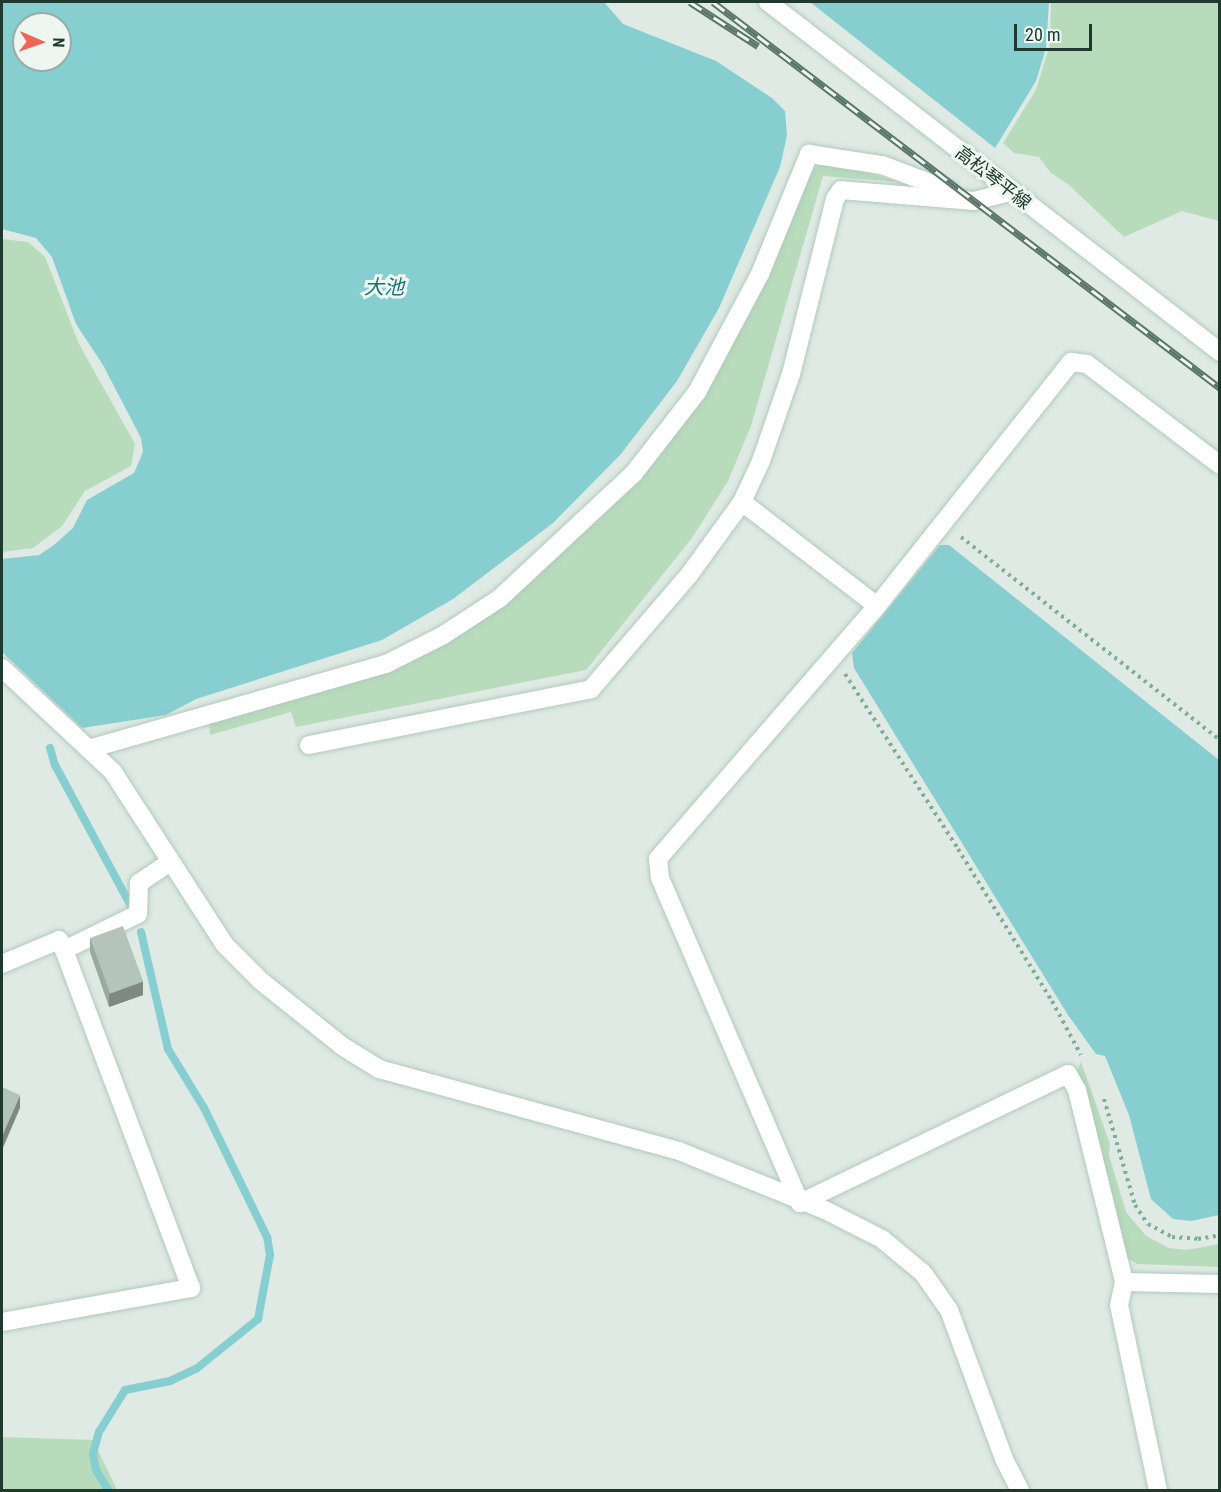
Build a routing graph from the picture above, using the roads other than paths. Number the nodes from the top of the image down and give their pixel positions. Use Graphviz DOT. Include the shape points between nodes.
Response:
graph roads {
  1 [pos="768,2"];
  2 [pos="1010,192"];
  3 [pos="974,201"];
  4 [pos="1220,352"];
  5 [pos="1220,465"];
  6 [pos="742,502"];
  7 [pos="877,606"];
  8 [pos="2,668"];
  9 [pos="309,745"];
  10 [pos="89,749"];
  11 [pos="169,863"];
  12 [pos="64,950"];
  13 [pos="2,964"];
  14 [pos="800,1203"];
  15 [pos="1124,1282"];
  16 [pos="1220,1284"];
  17 [pos="2,1322"];
  18 [pos="1020,1491"];
  19 [pos="1158,1491"];
  1 -- 2 [label="street, 高松琴平線"];
  2 -- 3 [label="street"];
  2 -- 4 [label="street, 高松琴平線"];
  3 -- 6 [label="street" via="841,190 835,199 792,374"];
  3 -- 10 [label="street" via="882,165 809,154 760,274 697,392 634,473 500,598 442,636 386,664"];
  5 -- 7 [label="street" via="1087,364 1071,362"];
  6 -- 7 [label="street"];
  6 -- 9 [label="street" via="689,575 591,688"];
  7 -- 14 [label="street" via="658,859 660,878"];
  8 -- 10 [label="street"];
  10 -- 11 [label="street" via="113,772"];
  11 -- 12 [label="street" via="139,883 138,914"];
  11 -- 14 [label="street" via="225,945 261,981 342,1046 379,1069 679,1151"];
  12 -- 13 [label="street" via="59,940"];
  12 -- 17 [label="street" via="191,1288"];
  14 -- 15 [label="street" via="1068,1074 1077,1090"];
  14 -- 18 [label="street" via="867,1230 922,1273 936,1289 949,1310 1004,1460"];
  15 -- 16 [label="street"];
  15 -- 19 [label="street" via="1119,1305"];
}
